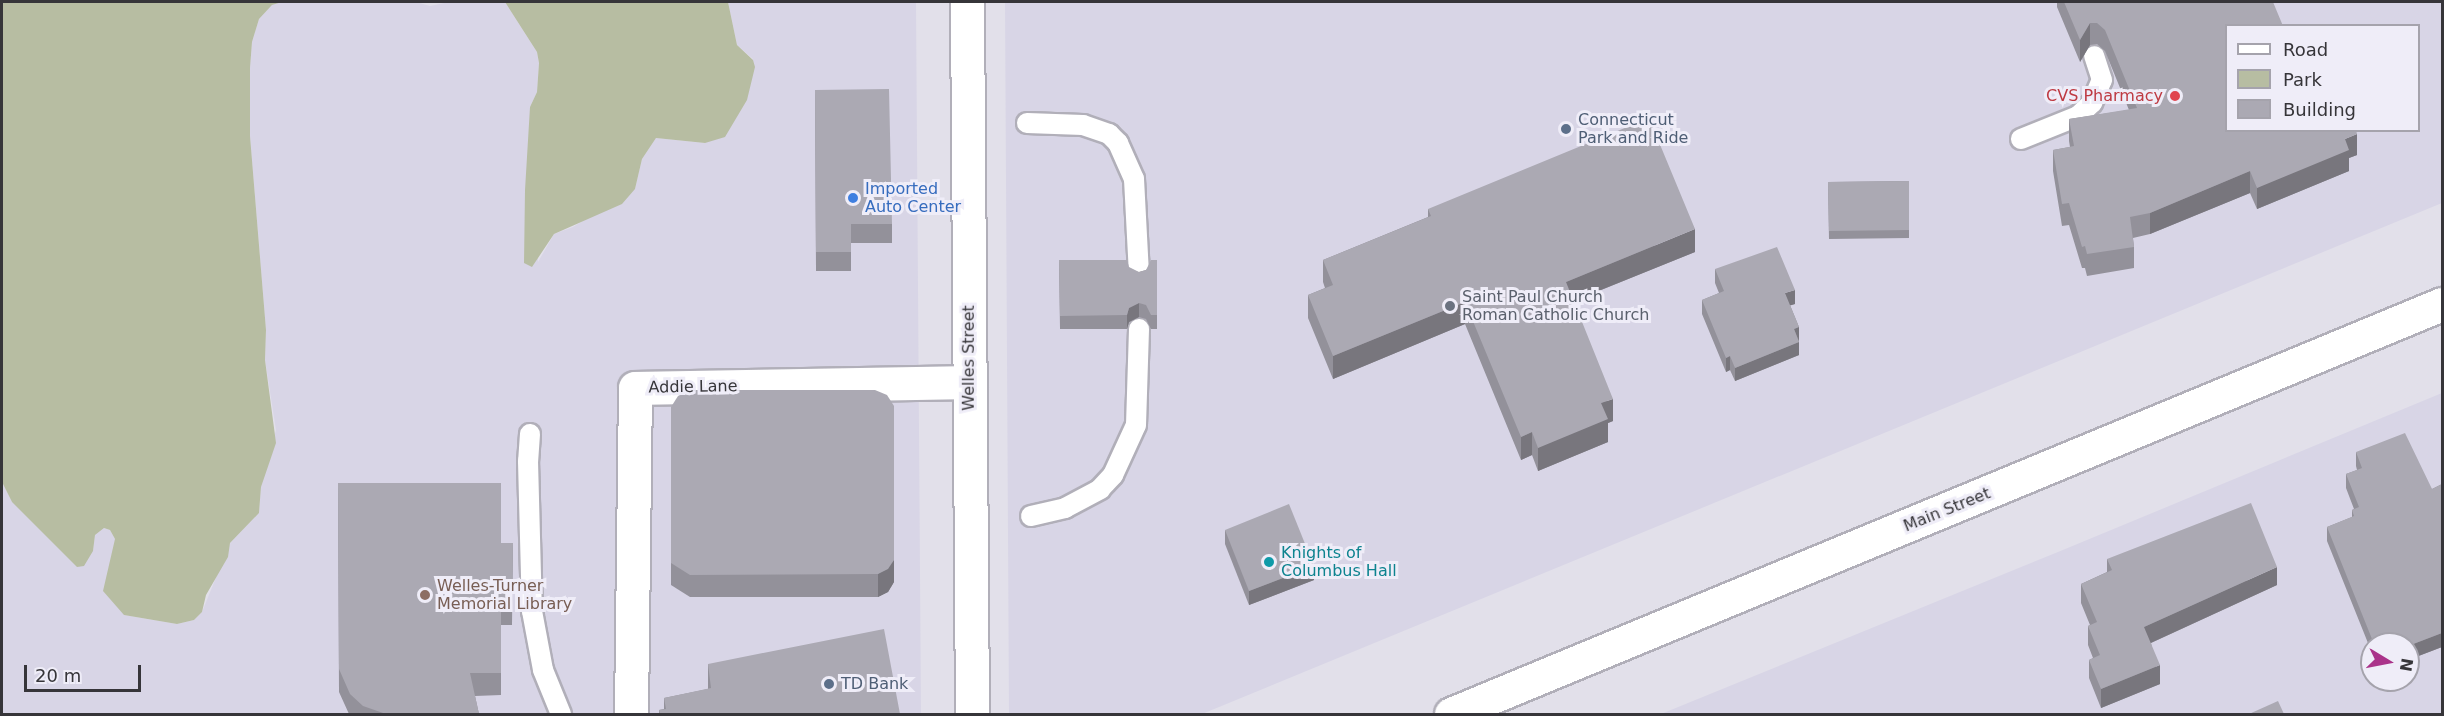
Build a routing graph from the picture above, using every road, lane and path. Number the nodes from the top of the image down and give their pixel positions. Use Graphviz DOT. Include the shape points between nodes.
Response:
graph roads {
  1 [pos="967,2"];
  2 [pos="2094,56"];
  3 [pos="1027,123"];
  4 [pos="2021,139"];
  5 [pos="1139,274"];
  6 [pos="2442,304"];
  7 [pos="1139,329"];
  8 [pos="970,382"];
  9 [pos="530,434"];
  10 [pos="1031,516"];
  11 [pos="561,714"];
  12 [pos="631,714"];
  13 [pos="972,714"];
  14 [pos="1450,714"];
  1 -- 8 [label="street, Welles Street"];
  2 -- 4 [label="lane" via="2102,80 2092,103 2078,116"];
  3 -- 5 [label="lane" via="1083,125 1109,134 1118,143 1134,179"];
  6 -- 14 [label="street, Main Street"];
  7 -- 10 [label="lane" via="1136,425 1118,466 1100,489 1065,508"];
  8 -- 12 [label="street, Addie Lane" via="634,388"];
  8 -- 13 [label="street, Welles Street"];
  9 -- 11 [label="lane" via="532,611 543,670"];
}
